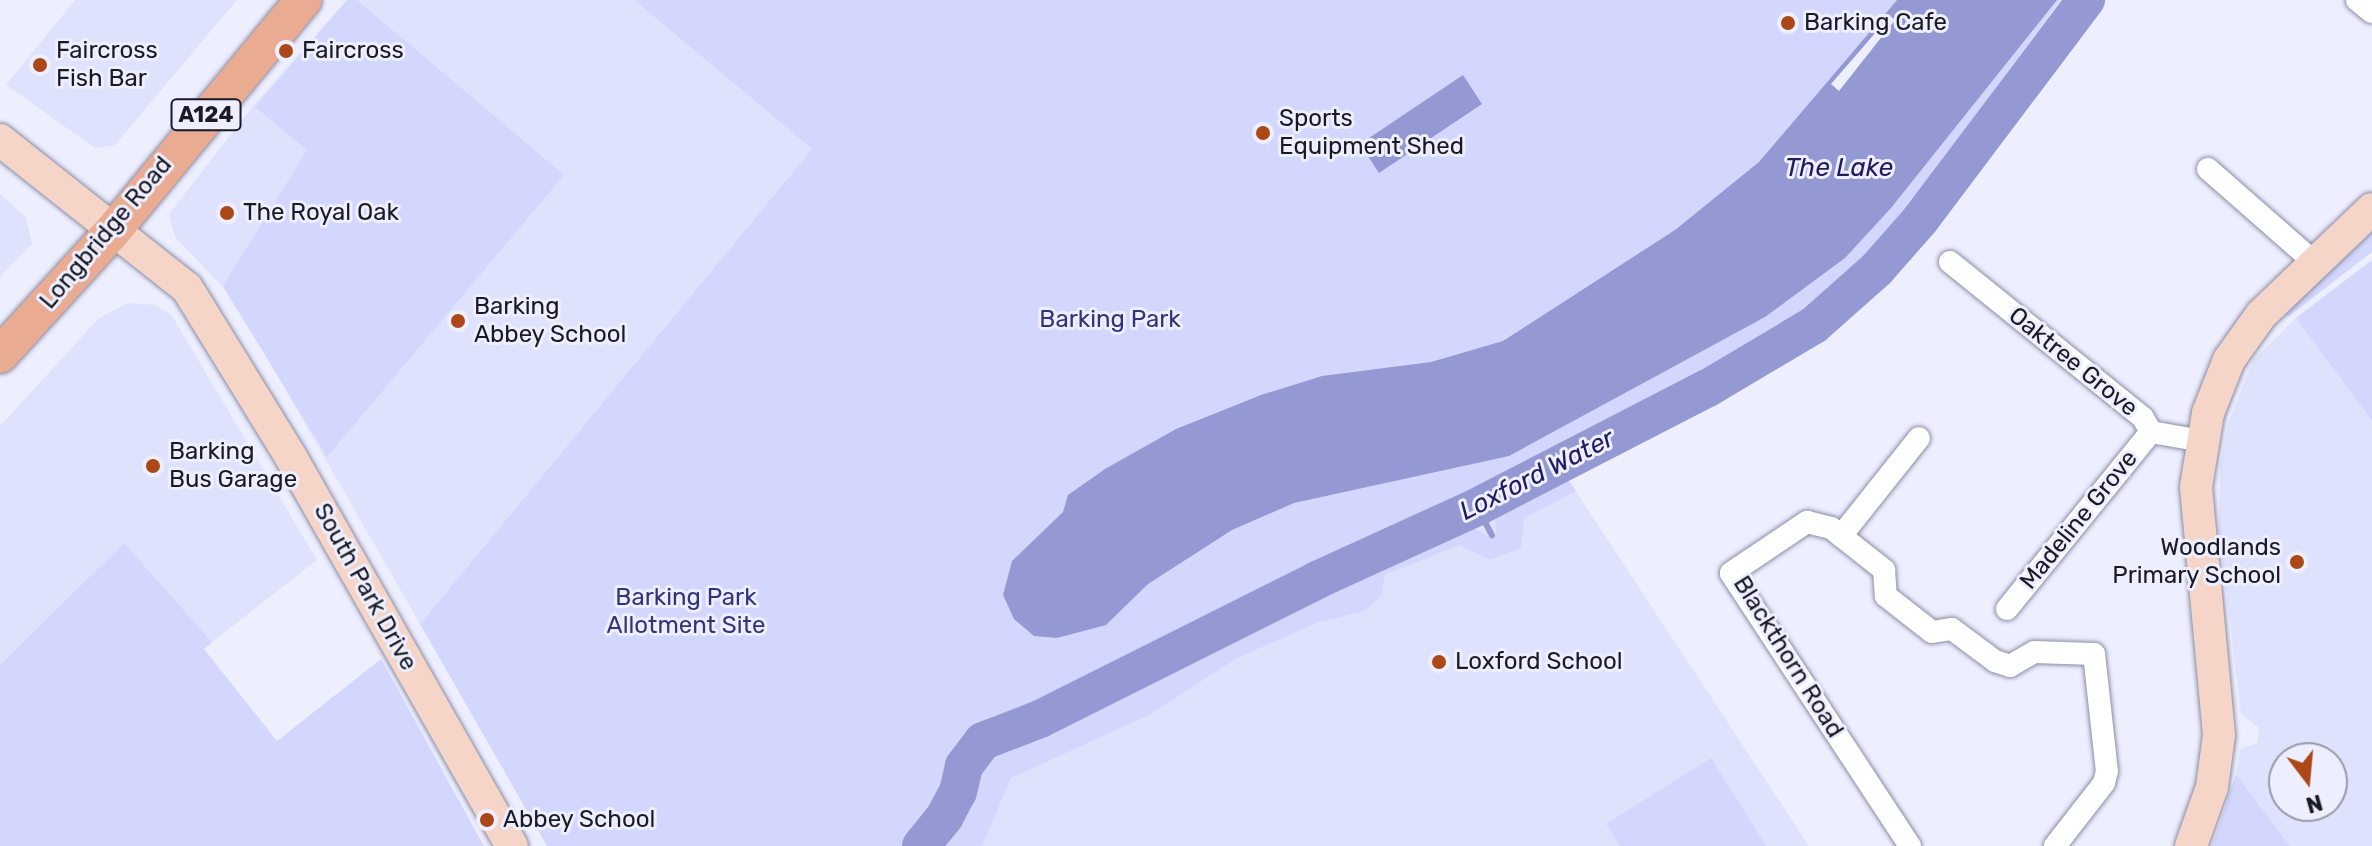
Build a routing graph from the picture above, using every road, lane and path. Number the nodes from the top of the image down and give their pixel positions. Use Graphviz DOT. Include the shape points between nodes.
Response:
graph roads {
  1 [pos="303,0"];
  2 [pos="2357,0"];
  3 [pos="2372,12"];
  4 [pos="0,140"];
  5 [pos="2208,169"];
  6 [pos="2372,209"];
  7 [pos="112,232"];
  8 [pos="1950,262"];
  9 [pos="2314,262"];
  10 [pos="0,355"];
  11 [pos="2151,432"];
  12 [pos="1919,438"];
  13 [pos="2202,441"];
  14 [pos="1841,536"];
  15 [pos="2007,609"];
  16 [pos="512,846"];
  17 [pos="1910,846"];
  18 [pos="2055,846"];
  19 [pos="2191,846"];
  1 -- 7 [label="main road, Longbridge Road / A124"];
  2 -- 3 [label="street"];
  4 -- 7 [label="street, South Park Drive"];
  5 -- 9 [label="street"];
  6 -- 9 [label="street"];
  7 -- 10 [label="main road, Longbridge Road / A124"];
  7 -- 16 [label="street, South Park Drive" via="170,272 201,308"];
  8 -- 11 [label="street, Oaktree Grove" via="2143,418"];
  9 -- 13 [label="street" via="2261,315 2229,360"];
  11 -- 13 [label="street, Oaktree Grove"];
  11 -- 15 [label="street, Madeline Grove"];
  12 -- 14 [label="street"];
  13 -- 19 [label="street" via="2196,487 2219,735 2209,800"];
  14 -- 17 [label="street, Blackthorn Road" via="1807,522 1731,573"];
  14 -- 18 [label="street, Blackthorn Road" via="1884,570 1886,596 1932,632 1952,629 2010,666 2034,652 2094,654 2107,771 2104,783"];
}
